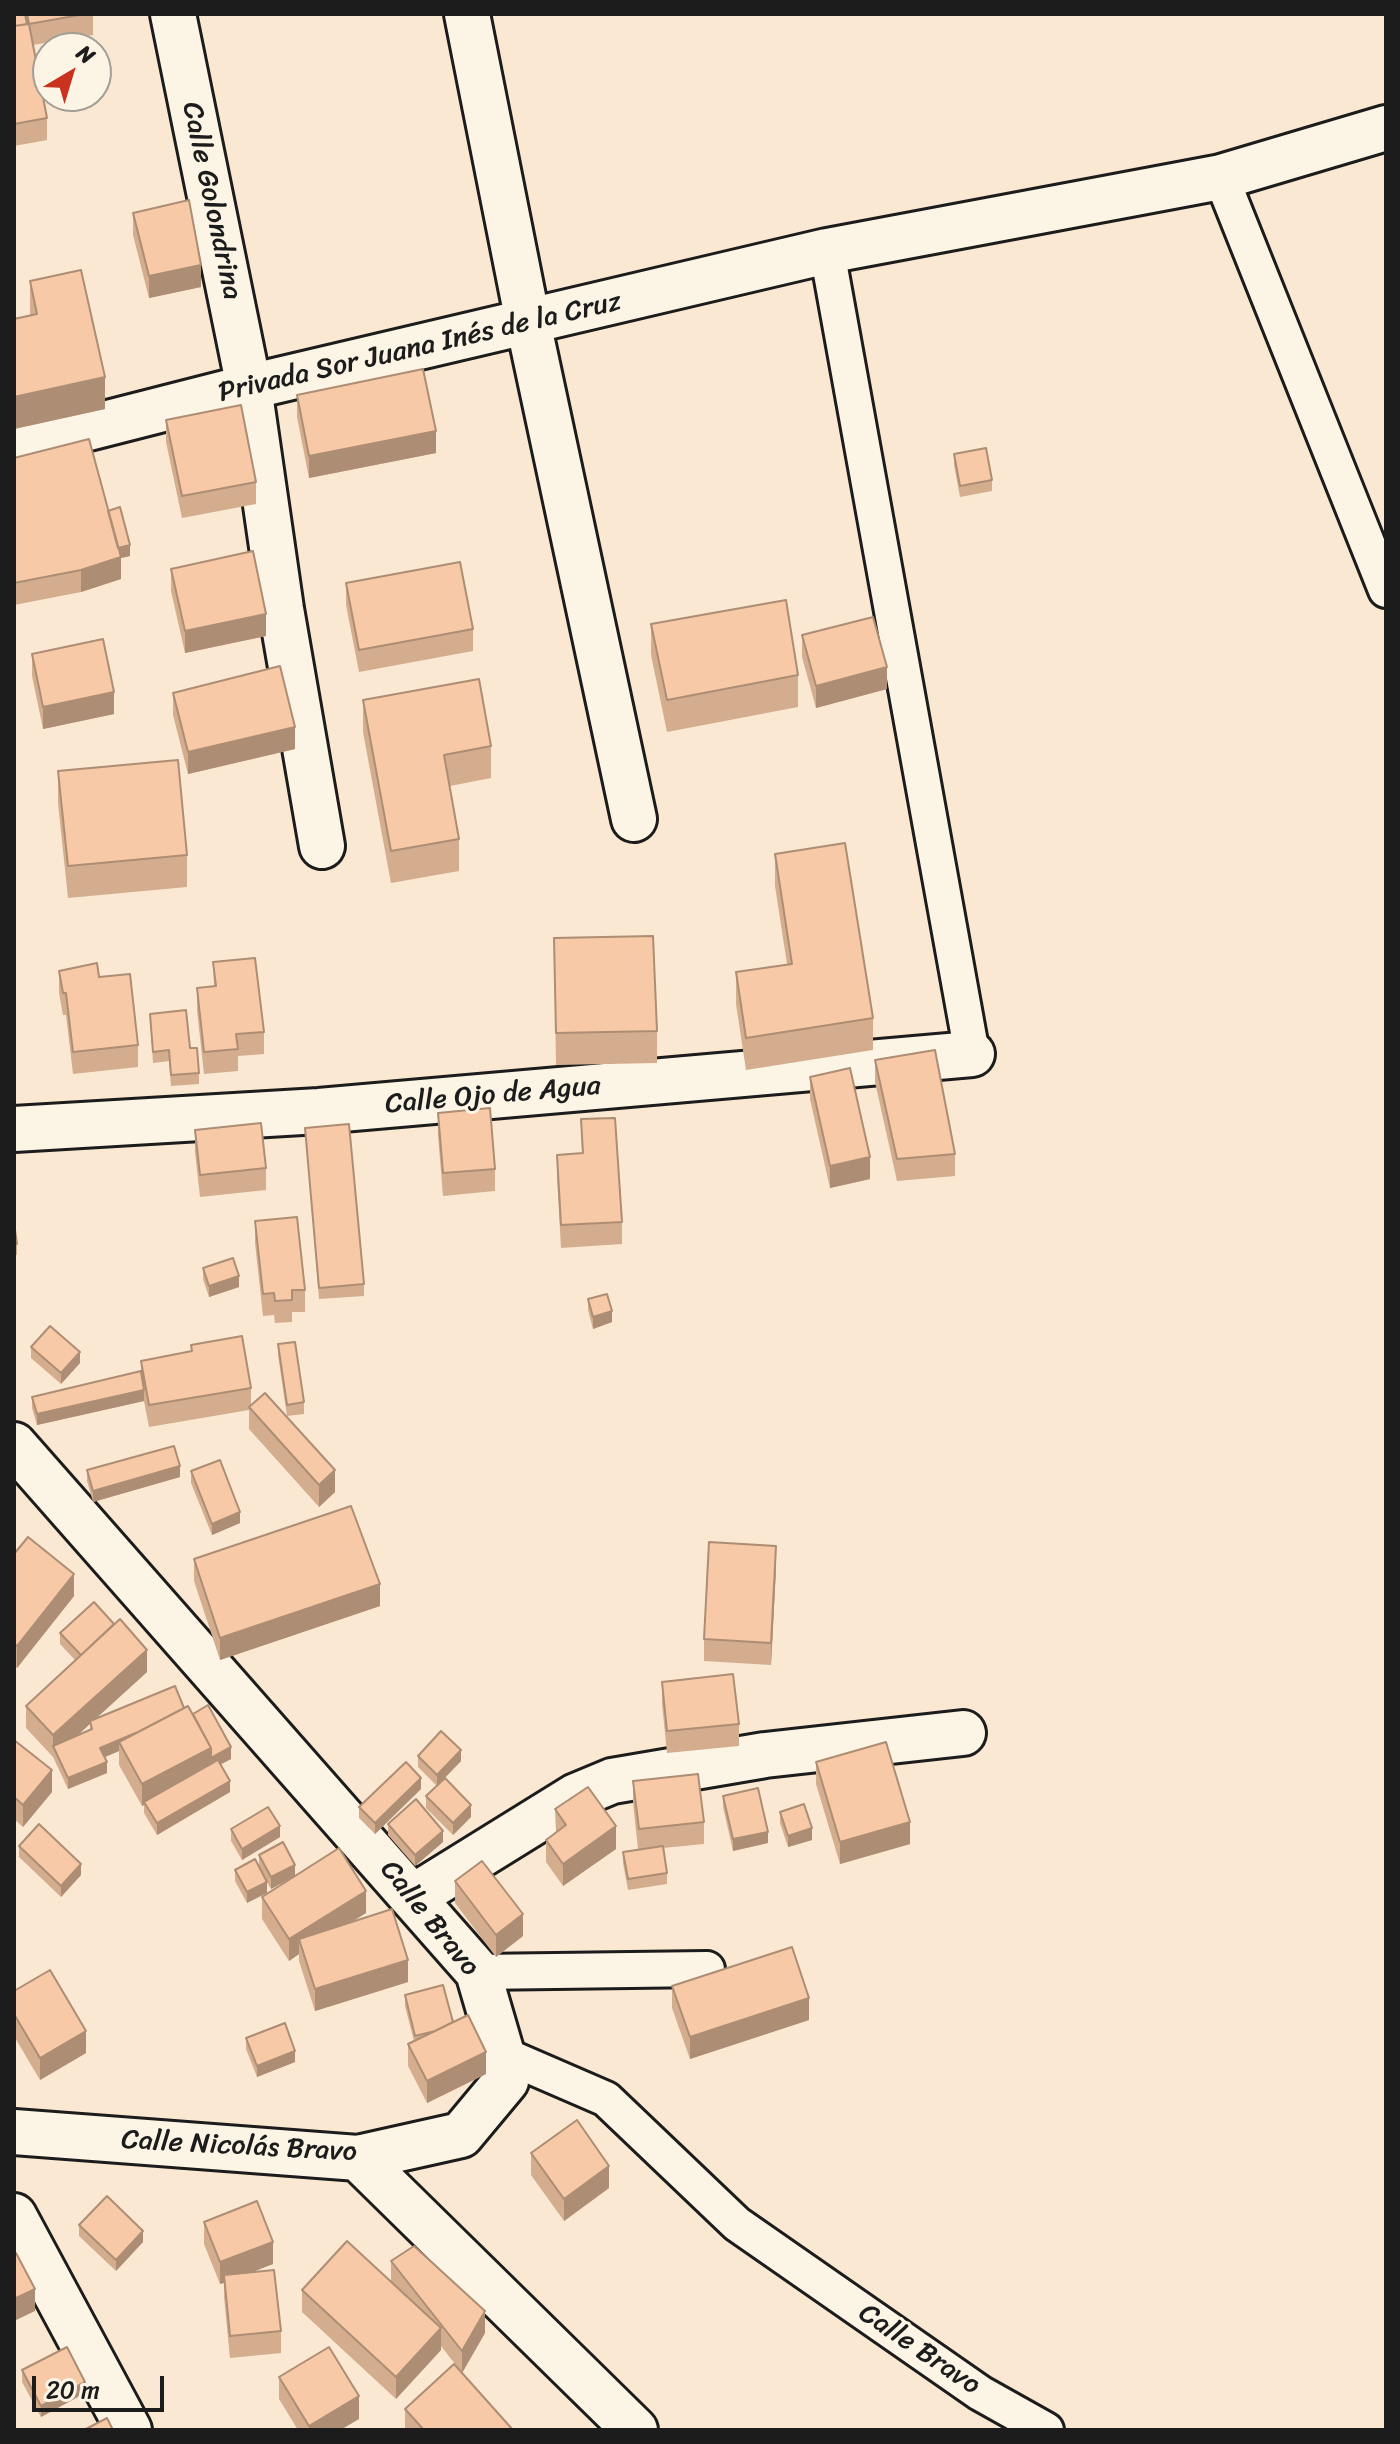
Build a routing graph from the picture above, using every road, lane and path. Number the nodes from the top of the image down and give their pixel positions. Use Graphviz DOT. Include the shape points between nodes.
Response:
graph roads {
  1 [pos="173,14"];
  2 [pos="467,14"];
  3 [pos="1386,128"];
  4 [pos="1221,177"];
  5 [pos="827,251"];
  6 [pos="528,322"];
  7 [pos="249,387"];
  8 [pos="14,447"];
  9 [pos="1386,590"];
  10 [pos="634,819"];
  11 [pos="322,846"];
  12 [pos="972,1054"];
  13 [pos="14,1129"];
  14 [pos="14,1445"];
  15 [pos="963,1733"];
  16 [pos="413,1897"];
  17 [pos="707,1969"];
  18 [pos="478,1972"];
  19 [pos="502,2054"];
  20 [pos="14,2132"];
  21 [pos="358,2158"];
  22 [pos="14,2216"];
  23 [pos="129,2430"];
  24 [pos="635,2430"];
  25 [pos="1046,2430"];
  1 -- 7 [label="street, Calle Golondrina"];
  2 -- 6 [label="street"];
  3 -- 4 [label="street, Privada Sor Juana Inés de la Cruz"];
  4 -- 5 [label="street, Privada Sor Juana Inés de la Cruz"];
  4 -- 9 [label="street"];
  5 -- 6 [label="street, Privada Sor Juana Inés de la Cruz"];
  5 -- 12 [label="street"];
  6 -- 7 [label="street, Privada Sor Juana Inés de la Cruz"];
  6 -- 10 [label="street"];
  7 -- 8 [label="street, Privada Sor Juana Inés de la Cruz"];
  7 -- 11 [label="street, Calle Golondrina"];
  12 -- 13 [label="street, Calle Ojo de Agua" via="319,1111"];
  14 -- 16 [label="street, Calle Bravo"];
  15 -- 16 [label="street" via="765,1755 612,1781 576,1796"];
  16 -- 18 [label="street, Calle Bravo"];
  17 -- 18 [label="street"];
  18 -- 19 [label="street, Calle Bravo"];
  19 -- 21 [label="street, Calle Nicolás Bravo" via="506,2081 461,2135"];
  19 -- 25 [label="street, Calle Bravo" via="606,2099 737,2224 980,2393"];
  20 -- 21 [label="street, Calle Nicolás Bravo"];
  21 -- 24 [label="street"];
  22 -- 23 [label="street"];
}
